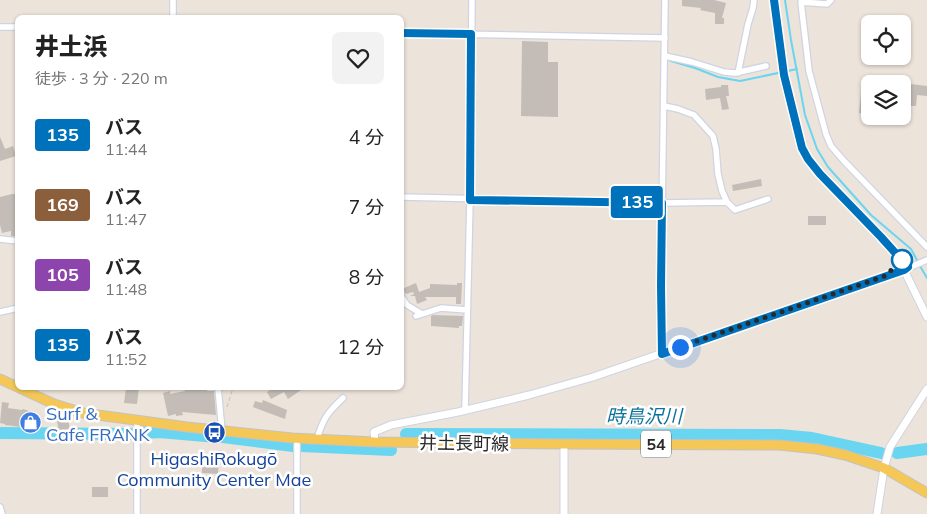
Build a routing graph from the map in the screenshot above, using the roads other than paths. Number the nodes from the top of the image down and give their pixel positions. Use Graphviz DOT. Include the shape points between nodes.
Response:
graph roads {
  1 [pos="173,0"];
  2 [pos="472,0"];
  3 [pos="666,0"];
  4 [pos="754,0"];
  5 [pos="774,0"];
  6 [pos="831,0"];
  7 [pos="801,1"];
  8 [pos="173,15"];
  9 [pos="0,27"];
  10 [pos="15,27"];
  11 [pos="404,33"];
  12 [pos="471,34"];
  13 [pos="666,38"];
  14 [pos="665,56"];
  15 [pos="766,66"];
  16 [pos="738,72"];
  17 [pos="664,106"];
  18 [pos="404,198"];
  19 [pos="768,199"];
  20 [pos="470,200"];
  21 [pos="727,202"];
  22 [pos="662,203"];
  23 [pos="0,239"];
  24 [pos="15,241"];
  25 [pos="927,247"];
  26 [pos="927,260"];
  27 [pos="907,268"];
  28 [pos="404,300"];
  29 [pos="15,309"];
  30 [pos="467,310"];
  31 [pos="0,312"];
  32 [pos="927,317"];
  33 [pos="662,354"];
  34 [pos="0,379"];
  35 [pos="15,386"];
  36 [pos="927,389"];
  37 [pos="24,390"];
  38 [pos="218,390"];
  39 [pos="342,398"];
  40 [pos="465,410"];
  41 [pos="138,428"];
  42 [pos="222,431"];
  43 [pos="297,438"];
  44 [pos="318,439"];
  45 [pos="375,442"];
  46 [pos="564,444"];
  47 [pos="884,468"];
  48 [pos="927,494"];
  49 [pos="0,508"];
  50 [pos="2,514"];
  51 [pos="137,514"];
  52 [pos="297,514"];
  53 [pos="564,514"];
  54 [pos="877,514"];
  1 -- 8 [label="street"];
  2 -- 12 [label="street"];
  3 -- 13 [label="street"];
  4 -- 16 [label="street"];
  5 -- 27 [label="street" via="783,72 802,148 820,174"];
  6 -- 7 [label="street" via="828,4"];
  7 -- 25 [label="street" via="809,72 831,146"];
  9 -- 10 [label="street"];
  11 -- 12 [label="street"];
  12 -- 13 [label="street"];
  12 -- 20 [label="street"];
  13 -- 14 [label="street"];
  14 -- 16 [label="street" via="724,72"];
  14 -- 17 [label="street"];
  15 -- 16 [label="street"];
  17 -- 21 [label="street" via="694,115 713,136 718,174"];
  17 -- 22 [label="street"];
  18 -- 20 [label="street"];
  19 -- 21 [label="street" via="735,210"];
  20 -- 22 [label="street"];
  20 -- 30 [label="street"];
  21 -- 22 [label="street"];
  22 -- 33 [label="street"];
  23 -- 24 [label="street"];
  26 -- 27 [label="street"];
  27 -- 32 [label="street"];
  27 -- 33 [label="street"];
  28 -- 30 [label="street" via="419,315 441,308"];
  29 -- 31 [label="street"];
  30 -- 40 [label="street"];
  33 -- 40 [label="street" via="593,377"];
  34 -- 35 [label="main road, 井土長町線 / 54"];
  36 -- 47 [label="street" via="890,447"];
  37 -- 41 [label="main road, 井土長町線 / 54" via="54,404"];
  38 -- 42 [label="street"];
  39 -- 44 [label="street" via="330,409"];
  40 -- 45 [label="street" via="374,432"];
  41 -- 42 [label="main road, 井土長町線 / 54"];
  41 -- 51 [label="street"];
  42 -- 43 [label="main road, 井土長町線 / 54"];
  43 -- 44 [label="main road, 井土長町線 / 54"];
  43 -- 52 [label="street"];
  44 -- 45 [label="main road, 井土長町線 / 54"];
  45 -- 46 [label="main road, 井土長町線 / 54"];
  46 -- 47 [label="main road, 井土長町線 / 54" via="779,445 846,455"];
  46 -- 53 [label="street"];
  47 -- 48 [label="main road, 井土長町線 / 54"];
  47 -- 54 [label="street"];
  49 -- 50 [label="street"];
}
